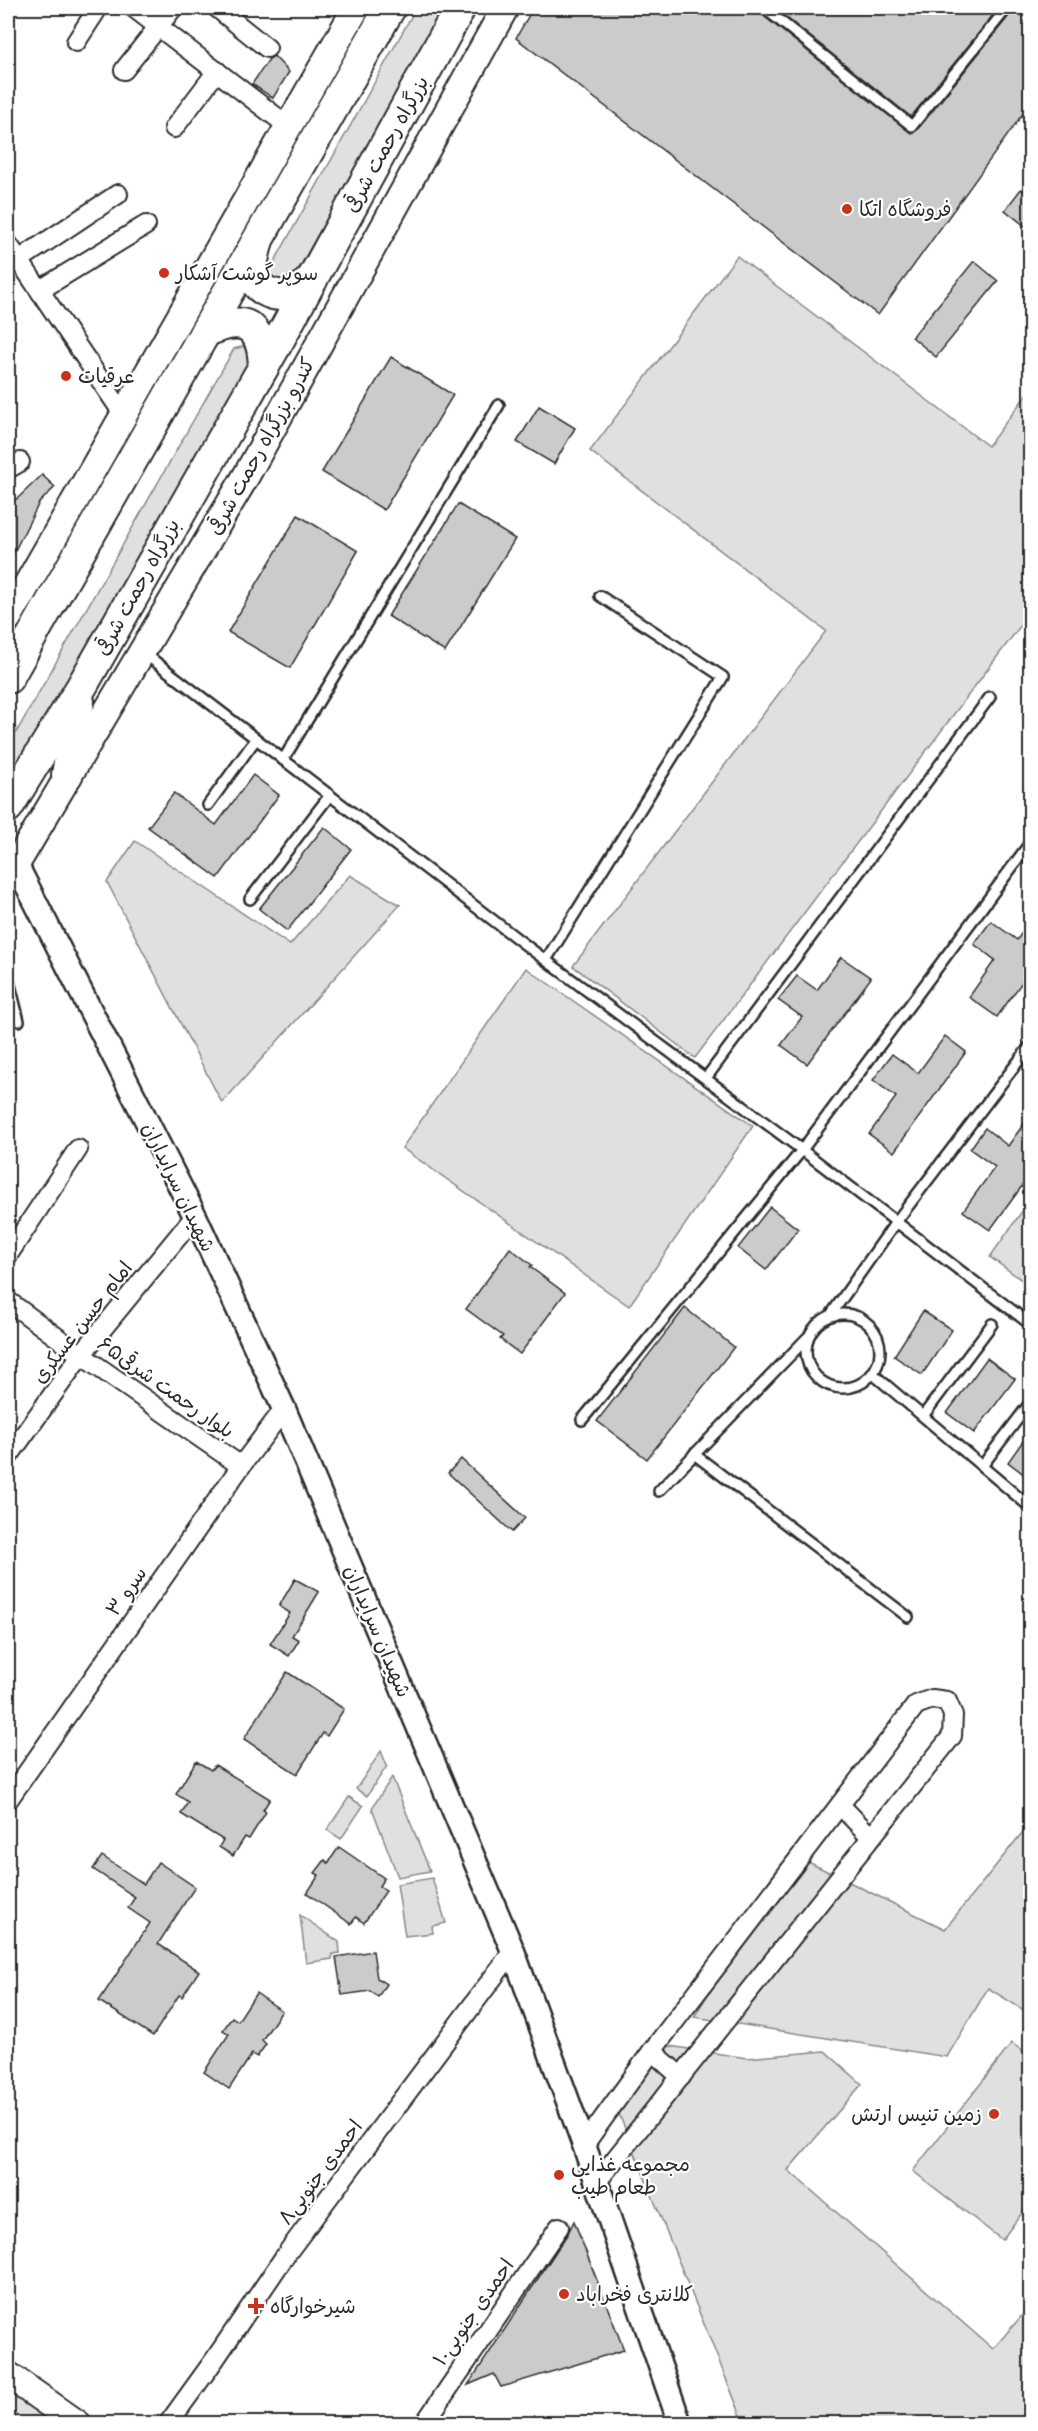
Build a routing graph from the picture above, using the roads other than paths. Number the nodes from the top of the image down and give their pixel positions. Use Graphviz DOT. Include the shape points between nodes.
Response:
graph roads {
  1 [pos="98,8"];
  2 [pos="134,8"];
  3 [pos="173,8"];
  4 [pos="217,8"];
  5 [pos="356,8"];
  6 [pos="390,8"];
  7 [pos="460,8"];
  8 [pos="505,8"];
  9 [pos="764,8"];
  10 [pos="1007,8"];
  11 [pos="159,27"];
  12 [pos="76,42"];
  13 [pos="267,48"];
  14 [pos="124,70"];
  15 [pos="217,71"];
  16 [pos="288,126"];
  17 [pos="174,128"];
  18 [pos="118,194"];
  19 [pos="146,225"];
  20 [pos="258,241"];
  21 [pos="8,244"];
  22 [pos="19,260"];
  23 [pos="312,280"];
  24 [pos="40,290"];
  25 [pos="206,332"];
  26 [pos="264,366"];
  27 [pos="499,405"];
  28 [pos="124,415"];
  29 [pos="600,596"];
  30 [pos="8,618"];
  31 [pos="142,651"];
  32 [pos="8,678"];
  33 [pos="82,686"];
  34 [pos="990,697"];
  35 [pos="256,739"];
  36 [pos="284,760"];
  37 [pos="67,775"];
  38 [pos="330,795"];
  39 [pos="208,805"];
  40 [pos="8,807"];
  41 [pos="1030,843"];
  42 [pos="12,871"];
  43 [pos="250,899"];
  44 [pos="546,960"];
  45 [pos="8,977"];
  46 [pos="19,1021"];
  47 [pos="1030,1046"];
  48 [pos="706,1078"];
  49 [pos="78,1149"];
  50 [pos="802,1150"];
  51 [pos="195,1216"];
  52 [pos="896,1222"];
  53 [pos="8,1255"];
  54 [pos="8,1301"];
  55 [pos="830,1316"];
  56 [pos="992,1324"];
  57 [pos="1030,1324"];
  58 [pos="809,1336"];
  59 [pos="81,1355"];
  60 [pos="873,1374"];
  61 [pos="1030,1402"];
  62 [pos="284,1409"];
  63 [pos="923,1416"];
  64 [pos="582,1420"];
  65 [pos="694,1454"];
  66 [pos="8,1458"];
  67 [pos="241,1466"];
  68 [pos="982,1466"];
  69 [pos="659,1491"];
  70 [pos="1030,1507"];
  71 [pos="908,1617"];
  72 [pos="8,1800"];
  73 [pos="840,1804"];
  74 [pos="872,1837"];
  75 [pos="513,1951"];
  76 [pos="652,2051"];
  77 [pos="681,2077"];
  78 [pos="584,2145"];
  79 [pos="596,2183"];
  80 [pos="559,2227"];
  81 [pos="8,2375"];
  82 [pos="78,2424"];
  83 [pos="168,2424"];
  84 [pos="424,2424"];
  85 [pos="680,2424"];
  1 -- 12 [label="street"];
  2 -- 11 [label="street"];
  3 -- 11 [label="street"];
  4 -- 13 [label="street"];
  5 -- 16 [label="main road"];
  6 -- 20 [label="highway"];
  7 -- 23 [label="highway, بزرگراه رحمت شرقی"];
  8 -- 31 [label="main road, کندرو بزرگراه رحمت شرقی" via="252,465"];
  9 -- 10 [label="lane" via="912,126"];
  11 -- 14 [label="street"];
  11 -- 15 [label="street"];
  15 -- 16 [label="street"];
  15 -- 17 [label="street"];
  16 -- 28 [label="main road"];
  18 -- 22 [label="street"];
  19 -- 24 [label="street"];
  20 -- 23 [label="highway" via="253,277 265,291 292,293"];
  20 -- 25 [label="highway"];
  21 -- 22 [label="street"];
  22 -- 24 [label="street"];
  23 -- 26 [label="highway, بزرگراه رحمت شرقی"];
  24 -- 28 [label="street"];
  25 -- 26 [label="highway" via="225,324 251,328 262,344"];
  25 -- 32 [label="highway"];
  26 -- 33 [label="highway, بزرگراه رحمت شرقی"];
  27 -- 36 [label="lane"];
  28 -- 30 [label="main road"];
  29 -- 44 [label="lane" via="723,677"];
  31 -- 35 [label="lane"];
  31 -- 37 [label="main road, کندرو بزرگراه رحمت شرقی"];
  33 -- 37 [label="highway"];
  33 -- 40 [label="highway, بزرگراه رحمت شرقی"];
  34 -- 48 [label="lane"];
  35 -- 36 [label="lane"];
  35 -- 39 [label="lane"];
  36 -- 38 [label="lane"];
  37 -- 42 [label="main road, کندرو بزرگراه رحمت شرقی"];
  38 -- 43 [label="lane"];
  38 -- 44 [label="lane"];
  41 -- 50 [label="lane"];
  42 -- 51 [label="street, شهیدان سرایداران"];
  44 -- 48 [label="lane"];
  45 -- 46 [label="lane"];
  47 -- 52 [label="lane"];
  48 -- 50 [label="lane"];
  49 -- 53 [label="street"];
  50 -- 52 [label="lane"];
  50 -- 64 [label="lane"];
  51 -- 59 [label="street, امام حسن عسکری"];
  51 -- 62 [label="street, شهیدان سرایداران"];
  52 -- 55 [label="lane"];
  52 -- 57 [label="lane"];
  54 -- 59 [label="street, بلوار رحمت شرقی۶۵"];
  55 -- 58 [label="lane"];
  55 -- 60 [label="lane" via="858,1316 873,1328 880,1346"];
  56 -- 63 [label="lane"];
  58 -- 60 [label="lane" via="809,1365 820,1380 848,1388"];
  58 -- 65 [label="lane"];
  59 -- 66 [label="street, امام حسن عسکری"];
  59 -- 67 [label="street, بلوار رحمت شرقی۶۵"];
  60 -- 63 [label="lane"];
  61 -- 68 [label="lane"];
  62 -- 67 [label="street, سرو ۳"];
  62 -- 75 [label="street, شهیدان سرایداران"];
  63 -- 68 [label="lane"];
  65 -- 69 [label="lane"];
  65 -- 71 [label="lane"];
  67 -- 72 [label="street, سرو ۳"];
  68 -- 70 [label="lane"];
  73 -- 74 [label="street"];
  73 -- 74 [label="street" via="916,1705 932,1699 947,1701 953,1715 952,1736"];
  73 -- 76 [label="street"];
  74 -- 77 [label="street"];
  75 -- 78 [label="street, شهیدان سرایداران"];
  75 -- 83 [label="street, احمدی جنوبی۸" via="287,2253"];
  76 -- 77 [label="street"];
  76 -- 78 [label="street"];
  77 -- 79 [label="street"];
  78 -- 79 [label="street, شهیدان سرایداران"];
  79 -- 85 [label="street, شهیدان سرایداران"];
  80 -- 84 [label="street, احمدی جنوبی۱۰"];
  81 -- 82 [label="main road"];
}
